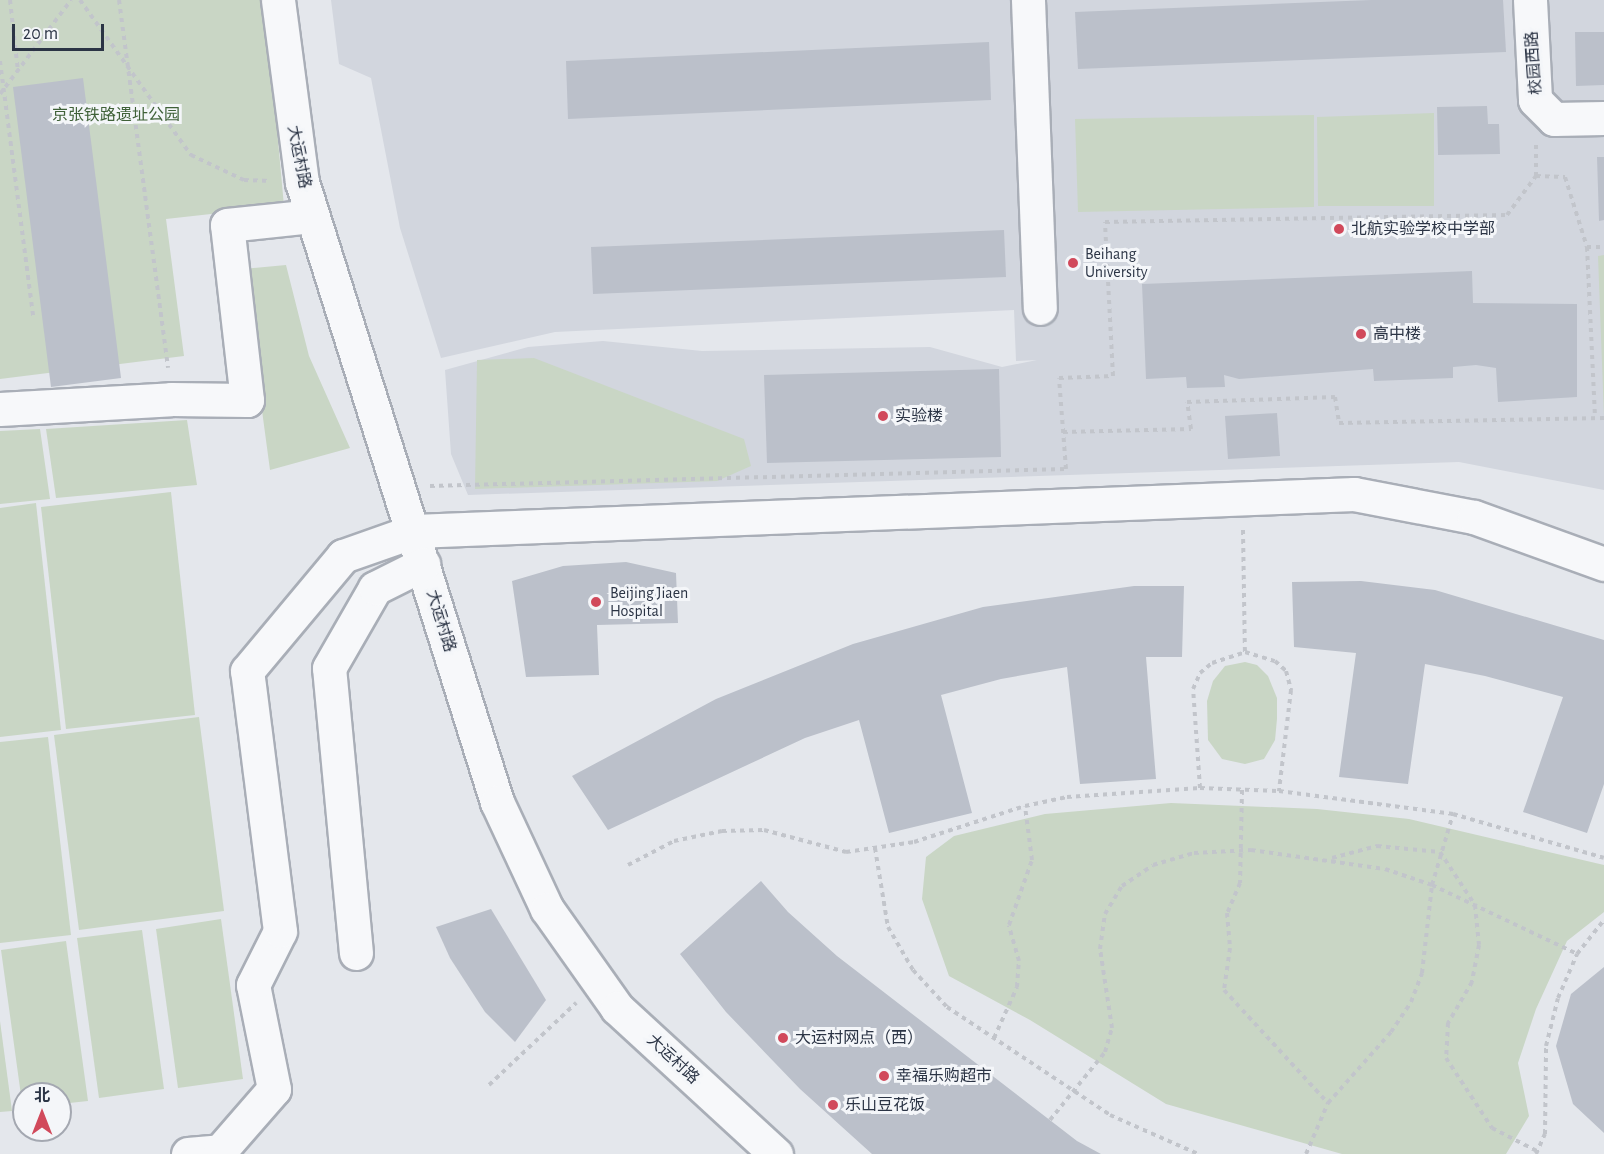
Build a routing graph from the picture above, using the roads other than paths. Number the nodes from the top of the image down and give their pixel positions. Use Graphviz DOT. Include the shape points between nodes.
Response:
graph roads {
  1 [pos="278,0"];
  2 [pos="1028,0"];
  3 [pos="1530,0"];
  4 [pos="1604,118"];
  5 [pos="312,216"];
  6 [pos="1040,308"];
  7 [pos="0,409"];
  8 [pos="414,531"];
  9 [pos="423,564"];
  10 [pos="1604,564"];
  11 [pos="356,953"];
  12 [pos="220,1153"];
  13 [pos="188,1154"];
  14 [pos="776,1154"];
  1 -- 5 [label="street, 大运村路" via="303,182"];
  2 -- 6 [label="street"];
  3 -- 4 [label="street, 校园西路" via="1535,100 1554,119"];
  5 -- 7 [label="street" via="227,225 247,400 170,388"];
  5 -- 8 [label="street, 大运村路"];
  8 -- 9 [label="street, 大运村路"];
  8 -- 10 [label="street" via="1354,494 1474,517"];
  8 -- 12 [label="street" via="343,556 247,671 280,931 253,985 274,1089"];
  9 -- 11 [label="street" via="375,588 329,668"];
  9 -- 14 [label="street, 大运村路" via="497,802 547,909 617,1008"];
  12 -- 13 [label="street"];
}
